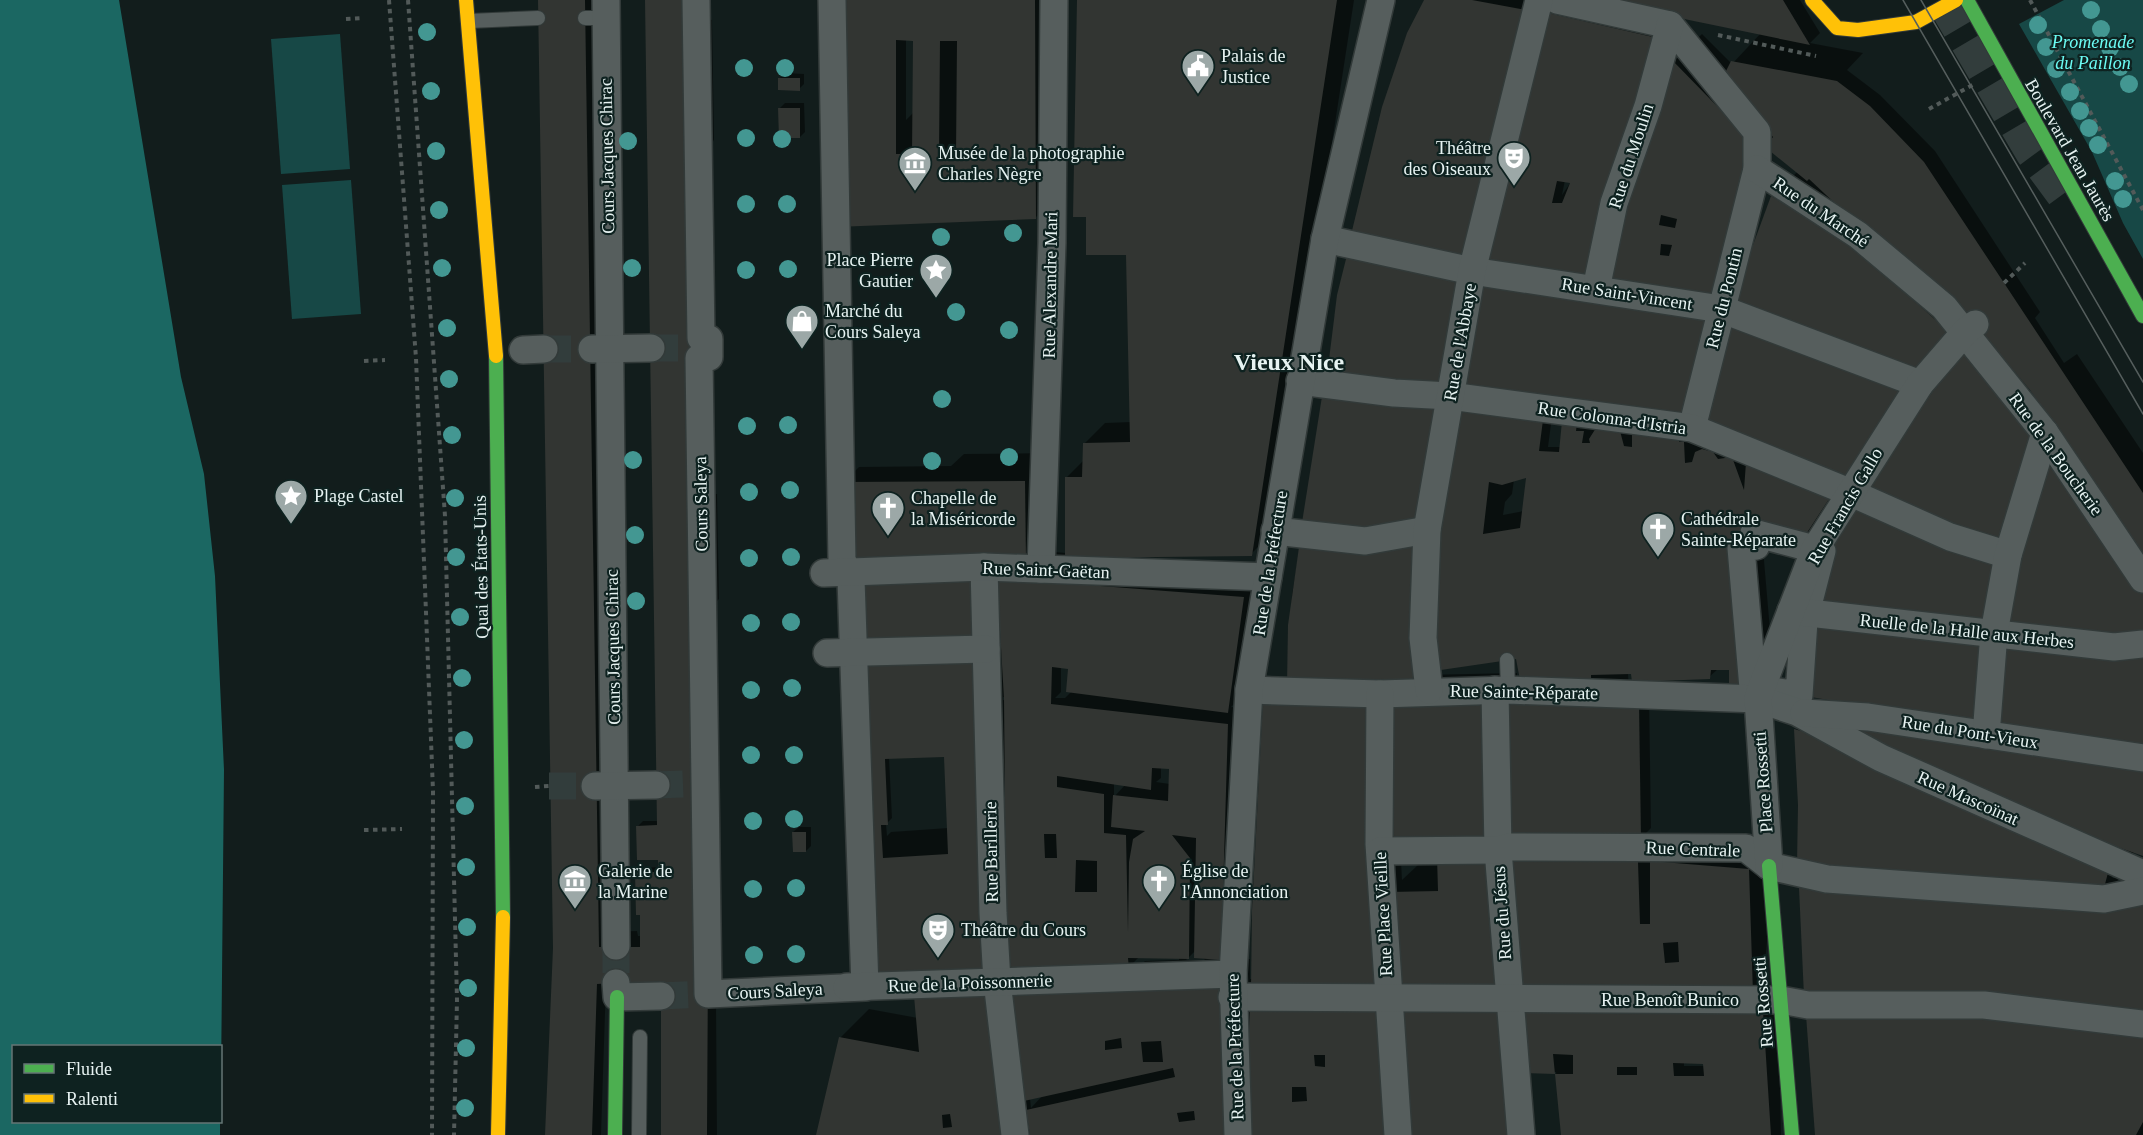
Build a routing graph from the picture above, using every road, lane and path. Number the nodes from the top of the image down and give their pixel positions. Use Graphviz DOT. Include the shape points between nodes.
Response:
graph roads {
  1 [pos="389,0"];
  2 [pos="408,0"];
  3 [pos="466,0"];
  4 [pos="696,0"];
  5 [pos="832,0"];
  6 [pos="1054,0"];
  7 [pos="1381,0"];
  8 [pos="1539,0"];
  9 [pos="1557,0"];
  10 [pos="1812,0"];
  11 [pos="1956,0"];
  12 [pos="1967,0"];
  13 [pos="2030,0"];
  14 [pos="599,12"];
  15 [pos="362,18"];
  16 [pos="538,18"];
  17 [pos="346,19"];
  18 [pos="469,21"];
  19 [pos="1670,25"];
  20 [pos="1824,57"];
  21 [pos="2002,67"];
  22 [pos="1929,109"];
  23 [pos="1757,169"];
  24 [pos="2143,210"];
  25 [pos="1325,239"];
  26 [pos="2025,263"];
  27 [pos="1472,271"];
  28 [pos="2004,283"];
  29 [pos="1596,289"];
  30 [pos="1720,309"];
  31 [pos="2143,316"];
  32 [pos="1970,328"];
  33 [pos="600,348"];
  34 [pos="651,348"];
  35 [pos="385,360"];
  36 [pos="364,361"];
  37 [pos="1300,381"];
  38 [pos="1920,384"];
  39 [pos="1450,396"];
  40 [pos="1692,428"];
  41 [pos="2045,433"];
  42 [pos="1849,492"];
  43 [pos="1427,530"];
  44 [pos="1275,531"];
  45 [pos="1815,549"];
  46 [pos="2008,555"];
  47 [pos="984,567"];
  48 [pos="1041,569"];
  49 [pos="836,573"];
  50 [pos="1268,577"];
  51 [pos="2143,579"];
  52 [pos="1799,612"];
  53 [pos="1994,633"];
  54 [pos="2143,644"];
  55 [pos="986,649"];
  56 [pos="827,653"];
  57 [pos="854,653"];
  58 [pos="1506,660"];
  59 [pos="1249,690"];
  60 [pos="1429,690"];
  61 [pos="1501,690"];
  62 [pos="1380,693"];
  63 [pos="1760,694"];
  64 [pos="1797,712"];
  65 [pos="1986,735"];
  66 [pos="2143,758"];
  67 [pos="604,785"];
  68 [pos="656,785"];
  69 [pos="549,786"];
  70 [pos="535,787"];
  71 [pos="402,829"];
  72 [pos="364,830"];
  73 [pos="1498,850"];
  74 [pos="1380,851"];
  75 [pos="1769,866"];
  76 [pos="2143,874"];
  77 [pos="2143,891"];
  78 [pos="616,946"];
  79 [pos="997,981"];
  80 [pos="1232,986"];
  81 [pos="865,987"];
  82 [pos="616,990"];
  83 [pos="708,994"];
  84 [pos="661,996"];
  85 [pos="1387,999"];
  86 [pos="1508,1000"];
  87 [pos="1781,1000"];
  88 [pos="2143,1024"];
  89 [pos="640,1037"];
  90 [pos="432,1135"];
  91 [pos="454,1135"];
  92 [pos="498,1135"];
  93 [pos="615,1135"];
  94 [pos="639,1135"];
  95 [pos="1016,1135"];
  96 [pos="1238,1135"];
  97 [pos="1398,1135"];
  98 [pos="1521,1135"];
  99 [pos="1792,1135"];
  1 -- 90 [label="path" via="416,358 433,791"];
  2 -- 91 [label="path" via="445,516 457,1000"];
  3 -- 18 [label="main road, Quai des États-Unis"];
  4 -- 83 [label="street, Cours Saleya" via="701,338 709,339 709,357 699,358"];
  5 -- 49 [label="street" via="842,560"];
  6 -- 48 [label="street, Rue Alexandre Mari" via="1038,465"];
  7 -- 25 [label="street, Rue de la Préfecture"];
  8 -- 27 [label="street, Rue de l'Abbaye"];
  9 -- 19 [label="street"];
  10 -- 11 [label="main road" via="1837,28 1858,30 1916,22"];
  12 -- 21 [label="main road, Boulevard Jean Jaurès"];
  13 -- 24 [label="path"];
  14 -- 33 [label="street, Cours Jacques Chirac"];
  15 -- 17 [label="path"];
  16 -- 18 [label="lane"];
  18 -- 92 [label="main road, Quai des États-Unis" via="497,387 503,896"];
  19 -- 20 [label="path"];
  19 -- 23 [label="street, Rue du Marché" via="1757,132"];
  19 -- 29 [label="street, Rue du Moulin" via="1648,106 1614,203"];
  21 -- 22 [label="path"];
  21 -- 31 [label="main road, Boulevard Jean Jaurès"];
  23 -- 30 [label="street, Rue du Pontin"];
  23 -- 32 [label="street, Rue du Marché" via="1858,235"];
  25 -- 27 [label="street, Rue Saint-Vincent"];
  25 -- 37 [label="street, Rue de la Préfecture"];
  26 -- 28 [label="path"];
  27 -- 29 [label="street, Rue Saint-Vincent"];
  27 -- 39 [label="street, Rue de l'Abbaye"];
  29 -- 30 [label="street, Rue Saint-Vincent"];
  30 -- 38 [label="street, Rue Saint-Vincent"];
  30 -- 40 [label="street, Rue du Pontin"];
  32 -- 38 [label="street, Rue Francis Gallo"];
  32 -- 41 [label="street, Rue de la Boucherie"];
  33 -- 34 [label="street"];
  33 -- 67 [label="street, Cours Jacques Chirac"];
  35 -- 36 [label="path"];
  37 -- 39 [label="street, Rue Colonna-d'Istria"];
  37 -- 44 [label="street, Rue de la Préfecture"];
  38 -- 42 [label="street, Rue Francis Gallo"];
  39 -- 40 [label="street, Rue Colonna-d'Istria"];
  39 -- 43 [label="street, Rue de l'Abbaye"];
  40 -- 42 [label="street, Rue Colonna-d'Istria"];
  41 -- 46 [label="street"];
  41 -- 51 [label="street, Rue de la Boucherie"];
  42 -- 45 [label="street, Rue Francis Gallo"];
  42 -- 46 [label="street, Rue Colonna-d'Istria" via="1950,537"];
  43 -- 44 [label="street" via="1365,541"];
  43 -- 60 [label="street, Rue de l'Abbaye" via="1423,638"];
  44 -- 50 [label="street, Rue de la Préfecture"];
  45 -- 52 [label="street, Rue Francis Gallo"];
  45 -- 63 [label="street" via="1754,533 1756,546 1741,548 1753,688"];
  46 -- 53 [label="street"];
  47 -- 48 [label="street, Rue Saint-Gaëtan"];
  47 -- 49 [label="street, Rue Saint-Gaëtan"];
  47 -- 55 [label="street, Rue Barillerie"];
  48 -- 50 [label="street, Rue Saint-Gaëtan"];
  49 -- 57 [label="street" via="851,579"];
  50 -- 59 [label="street, Rue de la Préfecture"];
  52 -- 53 [label="street, Ruelle de la Halle aux Herbes"];
  52 -- 63 [label="street, Rue Francis Gallo"];
  52 -- 63 [label="street" via="1804,621 1799,695"];
  53 -- 54 [label="street, Ruelle de la Halle aux Herbes" via="2114,647"];
  53 -- 65 [label="street"];
  55 -- 57 [label="street"];
  55 -- 79 [label="street, Rue Barillerie"];
  56 -- 57 [label="street"];
  57 -- 81 [label="street"];
  58 -- 61 [label="lane"];
  59 -- 62 [label="street, Rue Sainte-Réparate"];
  59 -- 80 [label="street, Rue de la Préfecture"];
  60 -- 61 [label="street, Rue Sainte-Réparate"];
  60 -- 62 [label="street, Rue Sainte-Réparate"];
  61 -- 63 [label="street, Rue Sainte-Réparate"];
  61 -- 73 [label="street, Rue du Jésus"];
  62 -- 74 [label="street, Rue Place Vieille"];
  63 -- 64 [label="street, Rue Sainte-Réparate"];
  63 -- 75 [label="street, Place Rossetti"];
  64 -- 65 [label="street, Rue du Pont-Vieux" via="1868,717"];
  64 -- 76 [label="street, Rue Mascoïnat" via="1881,759"];
  65 -- 66 [label="street, Rue du Pont-Vieux"];
  67 -- 68 [label="street"];
  67 -- 78 [label="street, Cours Jacques Chirac"];
  69 -- 70 [label="path"];
  71 -- 72 [label="path"];
  73 -- 74 [label="street, Rue Centrale"];
  73 -- 75 [label="street, Rue Centrale" via="1746,848"];
  73 -- 86 [label="street, Rue du Jésus"];
  74 -- 85 [label="street, Rue Place Vieille"];
  75 -- 77 [label="street, Rue Centrale" via="1827,879 2104,899"];
  75 -- 87 [label="main road, Rue Rossetti"];
  79 -- 80 [label="street, Rue de la Poissonnerie"];
  79 -- 81 [label="street, Rue de la Poissonnerie"];
  79 -- 95 [label="street, Rue Barillerie"];
  80 -- 85 [label="street, Rue Benoît Bunico"];
  80 -- 96 [label="street, Rue de la Préfecture"];
  81 -- 83 [label="street, Rue de la Poissonnerie"];
  82 -- 84 [label="street"];
  82 -- 93 [label="main road"];
  85 -- 86 [label="street, Rue Benoît Bunico"];
  85 -- 97 [label="street, Rue Place Vieille"];
  86 -- 87 [label="street, Rue Benoît Bunico"];
  86 -- 98 [label="street, Rue du Jésus"];
  87 -- 88 [label="street, Rue Benoît Bunico" via="1808,1005 1983,1005"];
  87 -- 99 [label="main road, Rue Rossetti"];
  89 -- 94 [label="lane"];
}
